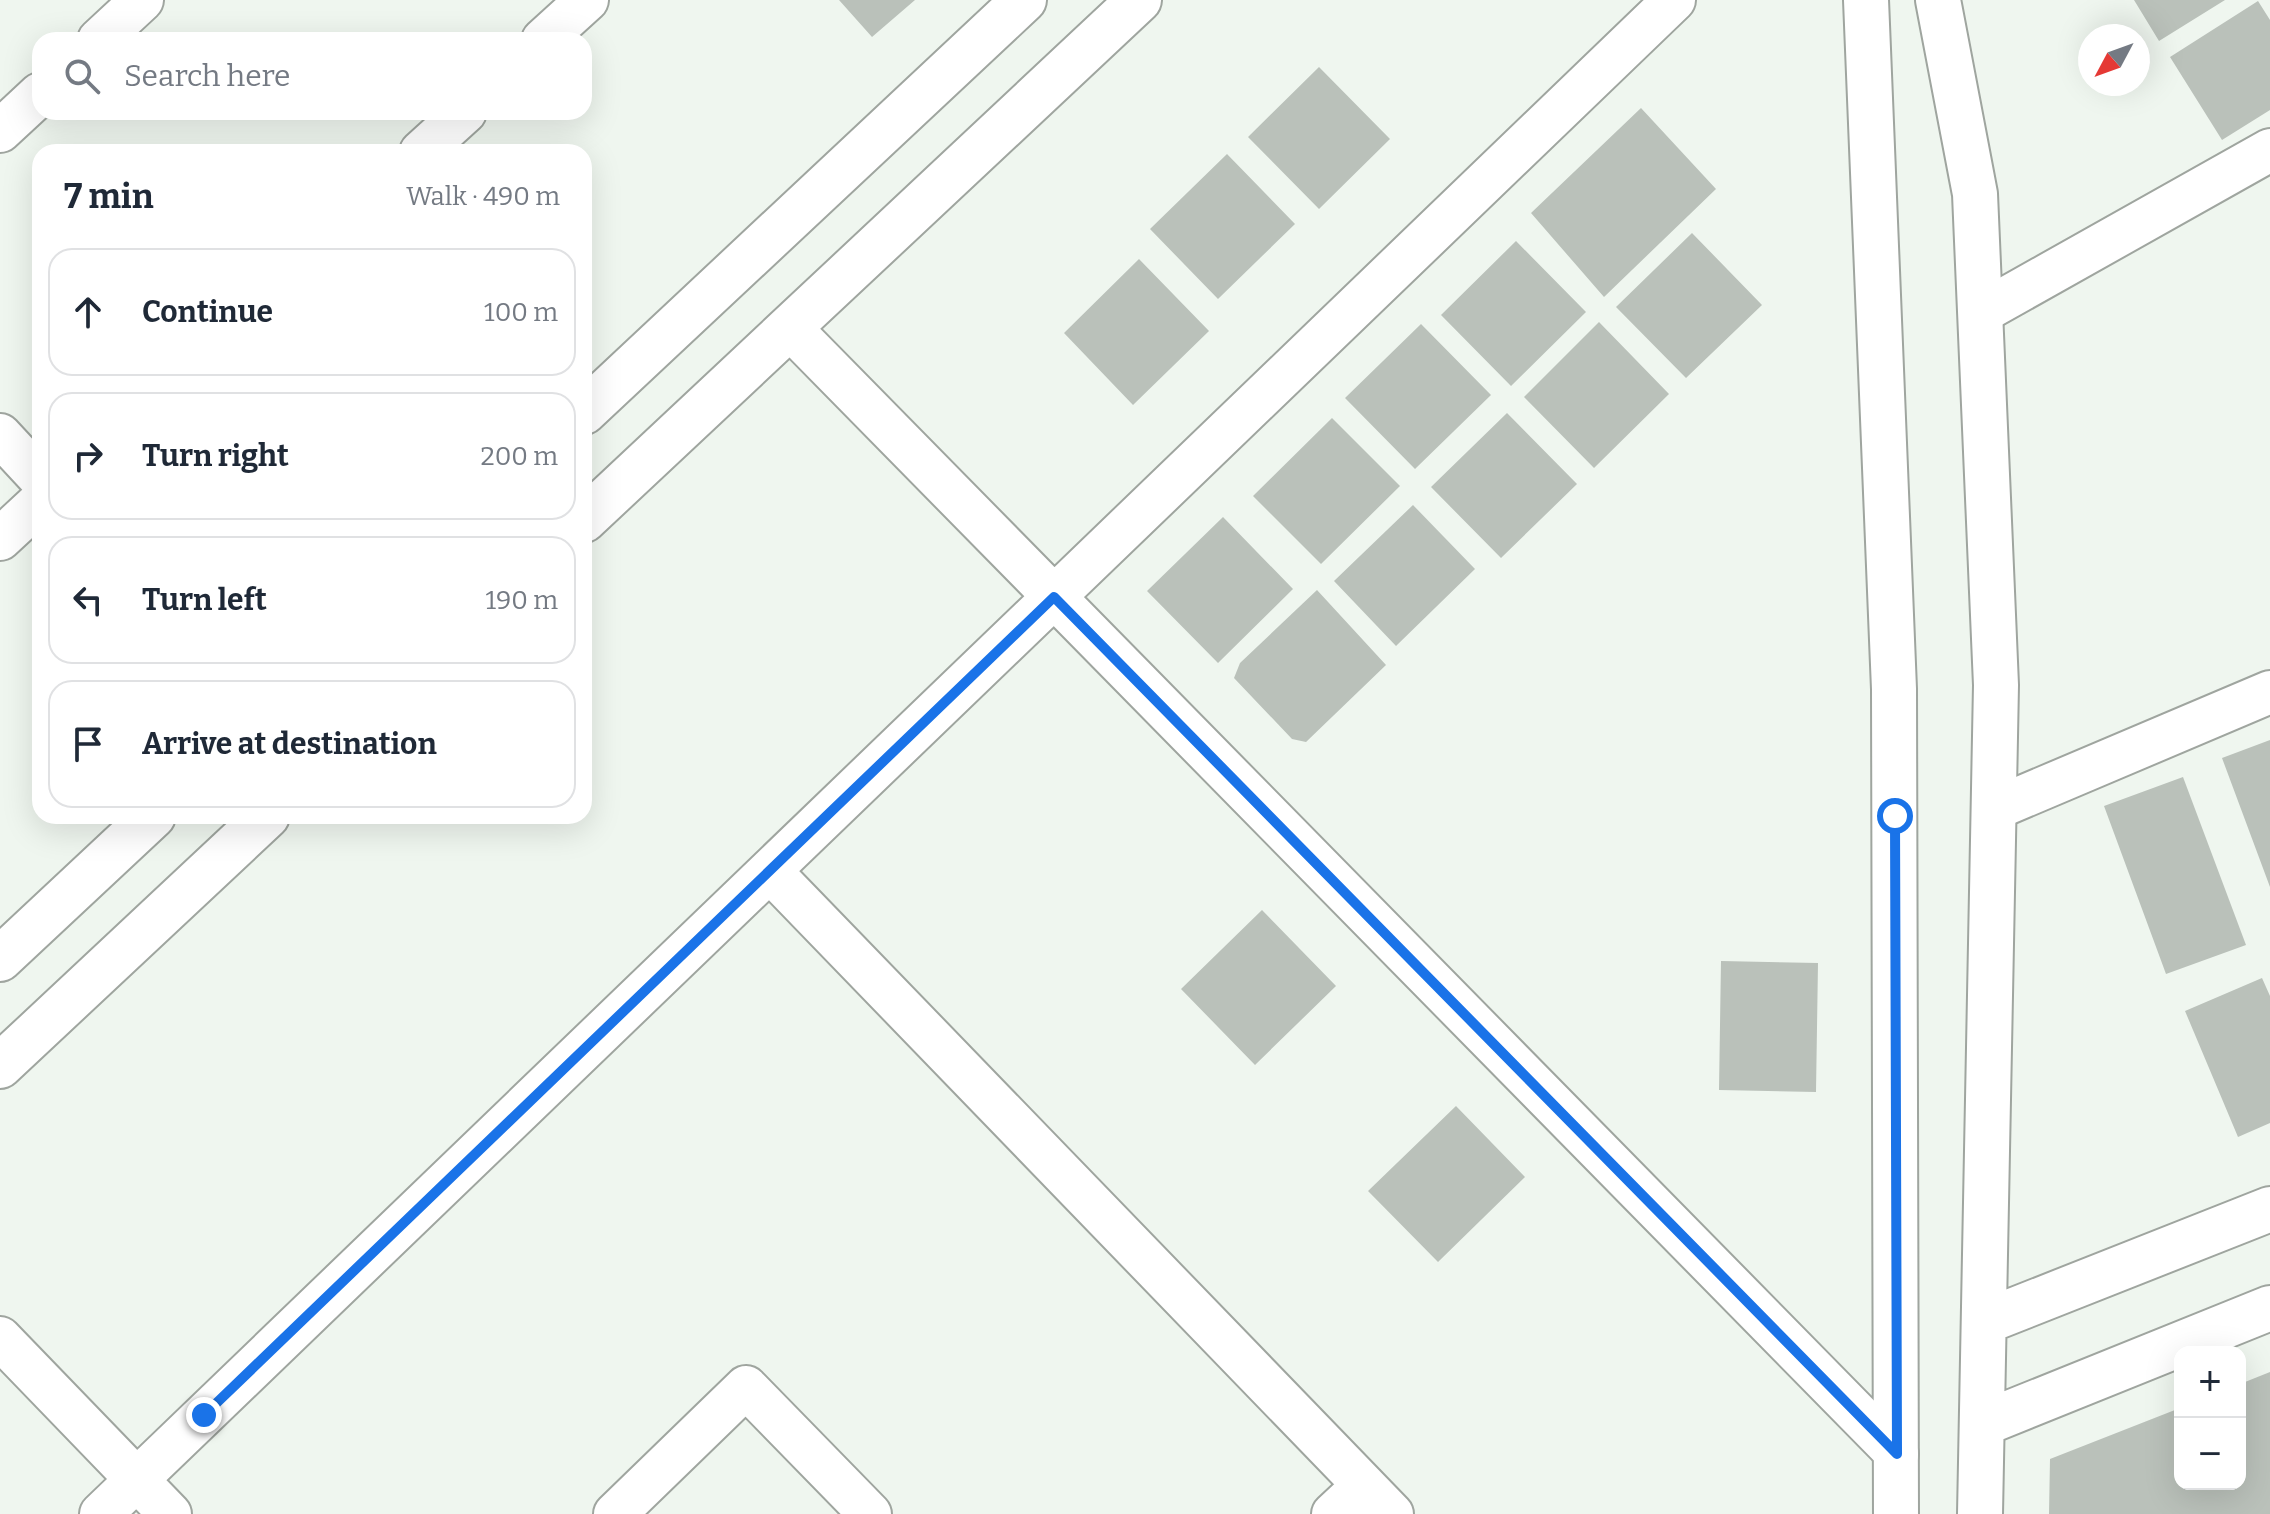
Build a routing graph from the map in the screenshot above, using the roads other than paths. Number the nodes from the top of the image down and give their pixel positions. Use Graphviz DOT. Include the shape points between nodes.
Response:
graph roads {
  1 [pos="587,0"];
  2 [pos="1024,0"];
  3 [pos="1139,0"];
  4 [pos="1674,0"];
  5 [pos="1866,0"];
  6 [pos="1942,2"];
  7 [pos="552,32"];
  8 [pos="32,101"];
  9 [pos="456,120"];
  10 [pos="0,131"];
  11 [pos="430,144"];
  12 [pos="2270,150"];
  13 [pos="1980,313"];
  14 [pos="790,328"];
  15 [pos="592,405"];
  16 [pos="0,435"];
  17 [pos="32,469"];
  18 [pos="32,509"];
  19 [pos="592,513"];
  20 [pos="0,539"];
  21 [pos="1054,597"];
  22 [pos="2270,692"];
  23 [pos="1994,809"];
  24 [pos="144,824"];
  25 [pos="258,824"];
  26 [pos="770,871"];
  27 [pos="0,959"];
  28 [pos="0,1066"];
  29 [pos="2270,1209"];
  30 [pos="2270,1308"];
  31 [pos="1984,1322"];
  32 [pos="0,1338"];
  33 [pos="1982,1424"];
  34 [pos="1897,1454"];
  35 [pos="136,1480"];
  36 [pos="1378,1500"];
  37 [pos="101,1514"];
  38 [pos="170,1514"];
  39 [pos="615,1514"];
  40 [pos="870,1514"];
  41 [pos="1333,1514"];
  42 [pos="1896,1514"];
  43 [pos="1980,1514"];
  1 -- 7 [label="street"];
  2 -- 15 [label="main road"];
  3 -- 14 [label="main road"];
  4 -- 21 [label="street"];
  5 -- 34 [label="main road" via="1894,689"];
  6 -- 13 [label="main road" via="1975,194"];
  8 -- 10 [label="street"];
  9 -- 11 [label="street"];
  12 -- 13 [label="street"];
  13 -- 23 [label="main road" via="1996,685"];
  14 -- 19 [label="main road"];
  14 -- 21 [label="street"];
  16 -- 17 [label="street"];
  18 -- 20 [label="street"];
  21 -- 26 [label="street"];
  21 -- 34 [label="street"];
  22 -- 23 [label="street"];
  23 -- 31 [label="main road"];
  24 -- 27 [label="main road"];
  25 -- 28 [label="main road"];
  26 -- 35 [label="street"];
  26 -- 36 [label="street"];
  29 -- 31 [label="main road"];
  30 -- 33 [label="main road"];
  31 -- 33 [label="main road"];
  32 -- 35 [label="street"];
  33 -- 43 [label="main road"];
  34 -- 42 [label="main road"];
  35 -- 37 [label="street"];
  35 -- 38 [label="street"];
  36 -- 41 [label="street"];
  39 -- 40 [label="street" via="746,1387"];
}
